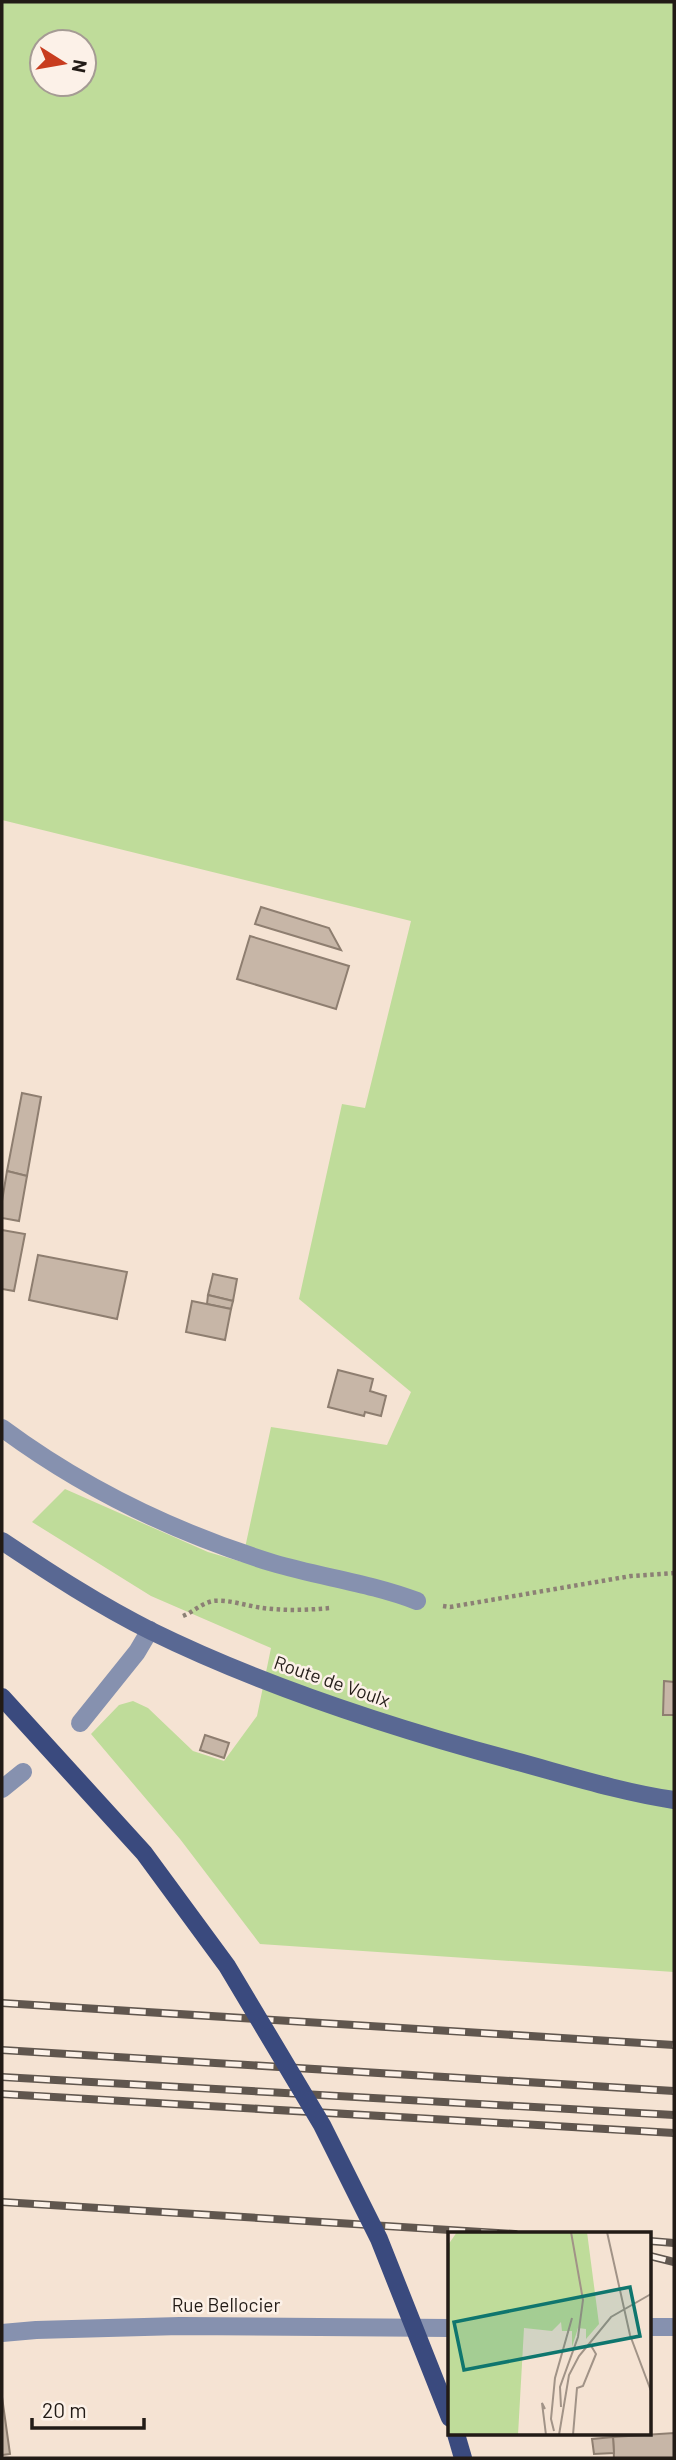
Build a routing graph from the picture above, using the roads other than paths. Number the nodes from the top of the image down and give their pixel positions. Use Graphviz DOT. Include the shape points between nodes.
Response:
graph roads {
  1 [pos="2,1429"];
  2 [pos="2,1541"];
  3 [pos="417,1601"];
  4 [pos="150,1630"];
  5 [pos="2,1697"];
  6 [pos="80,1723"];
  7 [pos="23,1772"];
  8 [pos="2,1789"];
  9 [pos="674,1800"];
  10 [pos="652,2327"];
  11 [pos="674,2327"];
  12 [pos="448,2328"];
  13 [pos="2,2333"];
  14 [pos="448,2413"];
  15 [pos="457,2436"];
  16 [pos="463,2458"];
  1 -- 3 [label="street" via="104,1494 217,1544"];
  2 -- 4 [label="main road, Route de Voulx"];
  4 -- 6 [label="street"];
  4 -- 9 [label="main road, Route de Voulx" via="223,1664 438,1741 631,1793"];
  5 -- 14 [label="main road, bridge" via="144,1853 227,1966 351,2182 379,2239"];
  7 -- 8 [label="street"];
  10 -- 11 [label="street"];
  12 -- 13 [label="street, Rue Bellocier" via="180,2326"];
  15 -- 16 [label="main road"];
}
